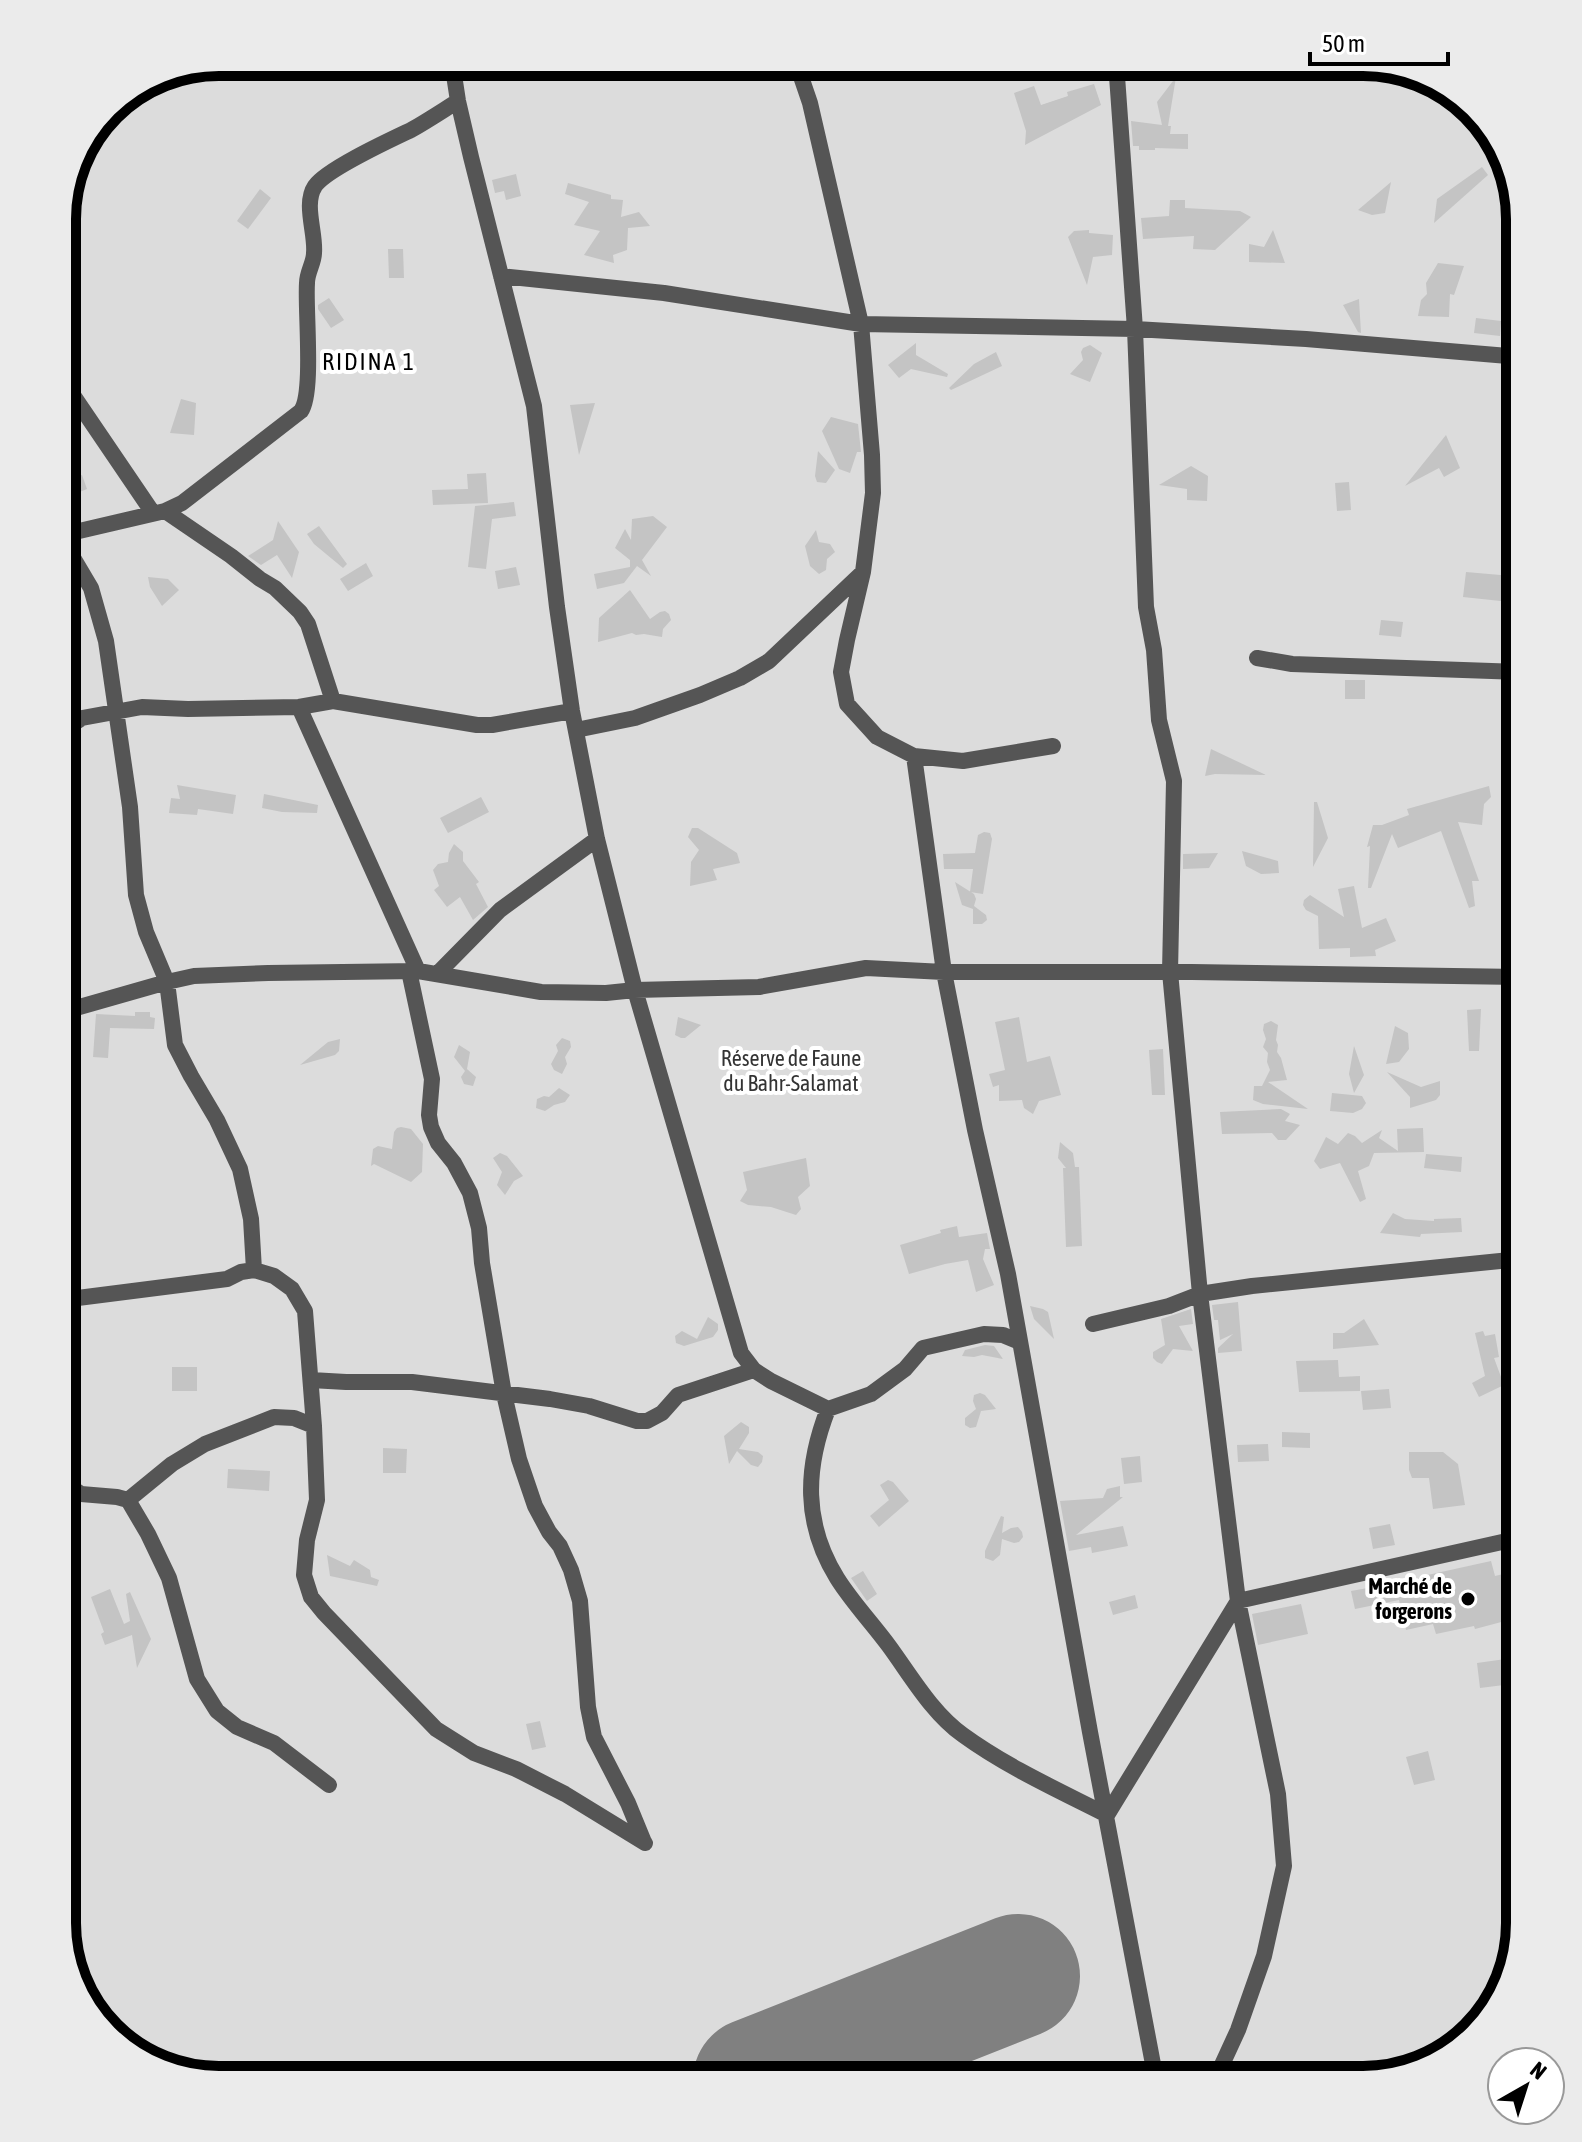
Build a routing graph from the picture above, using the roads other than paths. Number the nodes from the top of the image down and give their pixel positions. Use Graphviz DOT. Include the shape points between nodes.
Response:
graph roads {
  1 [pos="454,76"];
  2 [pos="801,76"];
  3 [pos="1117,76"];
  4 [pos="458,101"];
  5 [pos="501,276"];
  6 [pos="861,324"];
  7 [pos="1135,329"];
  8 [pos="1506,356"];
  9 [pos="76,398"];
  10 [pos="159,512"];
  11 [pos="76,533"];
  12 [pos="76,562"];
  13 [pos="863,572"];
  14 [pos="1257,658"];
  15 [pos="1506,672"];
  16 [pos="333,701"];
  17 [pos="299,707"];
  18 [pos="116,711"];
  19 [pos="572,711"];
  20 [pos="76,722"];
  21 [pos="576,730"];
  22 [pos="1053,746"];
  23 [pos="914,756"];
  24 [pos="597,839"];
  25 [pos="414,971"];
  26 [pos="944,972"];
  27 [pos="1170,972"];
  28 [pos="437,974"];
  29 [pos="1506,977"];
  30 [pos="167,982"];
  31 [pos="635,990"];
  32 [pos="76,1008"];
  33 [pos="1506,1260"];
  34 [pos="254,1270"];
  35 [pos="1200,1294"];
  36 [pos="76,1298"];
  37 [pos="1093,1324"];
  38 [pos="1020,1342"];
  39 [pos="754,1370"];
  40 [pos="311,1380"];
  41 [pos="504,1394"];
  42 [pos="828,1409"];
  43 [pos="314,1426"];
  44 [pos="76,1491"];
  45 [pos="128,1500"];
  46 [pos="1506,1541"];
  47 [pos="1238,1601"];
  48 [pos="329,1785"];
  49 [pos="1107,1815"];
  50 [pos="1153,2066"];
  51 [pos="1221,2066"];
  1 -- 4 [label="street"];
  2 -- 6 [label="street"];
  3 -- 7 [label="street"];
  4 -- 5 [label="street"];
  4 -- 10 [label="street" via="314,188 305,406 182,503"];
  5 -- 6 [label="street" via="664,293"];
  5 -- 19 [label="street" via="534,406"];
  6 -- 7 [label="street"];
  6 -- 13 [label="street" via="873,493"];
  7 -- 8 [label="street"];
  7 -- 27 [label="street" via="1146,607 1159,720 1174,781"];
  9 -- 10 [label="street"];
  10 -- 11 [label="street"];
  10 -- 16 [label="street" via="231,556 300,612"];
  12 -- 18 [label="street" via="91,588 106,641"];
  13 -- 21 [label="street" via="769,661 750,672 635,718"];
  13 -- 23 [label="street" via="841,672 847,704 877,737"];
  14 -- 15 [label="street" via="1292,664"];
  16 -- 17 [label="street"];
  16 -- 19 [label="street" via="477,725"];
  17 -- 18 [label="street"];
  17 -- 25 [label="street"];
  18 -- 20 [label="street"];
  18 -- 30 [label="street" via="136,895"];
  19 -- 21 [label="street"];
  21 -- 24 [label="street"];
  22 -- 23 [label="street" via="963,761"];
  23 -- 26 [label="street"];
  24 -- 28 [label="street" via="500,910"];
  24 -- 31 [label="street"];
  25 -- 28 [label="street"];
  25 -- 30 [label="street" via="253,973"];
  25 -- 41 [label="street" via="432,1079 431,1127 470,1193"];
  26 -- 27 [label="street"];
  26 -- 31 [label="street" via="866,968 759,987"];
  26 -- 38 [label="street"];
  27 -- 29 [label="street"];
  27 -- 35 [label="street"];
  28 -- 31 [label="street" via="541,992"];
  30 -- 32 [label="street"];
  30 -- 34 [label="street" via="175,1045 240,1169 251,1219"];
  31 -- 39 [label="street" via="741,1353"];
  33 -- 35 [label="street"];
  34 -- 36 [label="street" via="227,1279"];
  34 -- 40 [label="street" via="292,1289 305,1311"];
  35 -- 37 [label="street"];
  35 -- 47 [label="street"];
  38 -- 42 [label="street" via="984,1334 923,1348 871,1394"];
  38 -- 49 [label="street"];
  39 -- 41 [label="street" via="678,1395 647,1421 576,1403"];
  39 -- 42 [label="street"];
  40 -- 41 [label="street" via="412,1382"];
  40 -- 43 [label="street"];
  41 -- 43 [label="street" via="535,1506 560,1546 580,1601 594,1737 645,1843 565,1794 474,1753 436,1729 311,1597 304,1575 317,1500"];
  42 -- 49 [label="street" via="810,1477 818,1541 837,1578 927,1700 960,1733"];
  43 -- 45 [label="street" via="274,1417 205,1444"];
  44 -- 45 [label="street"];
  45 -- 48 [label="street" via="169,1578 197,1679 217,1711 237,1727 274,1743"];
  46 -- 47 [label="street"];
  47 -- 49 [label="street"];
  47 -- 51 [label="street" via="1278,1794 1284,1866 1264,1956"];
  49 -- 50 [label="street"];
}
